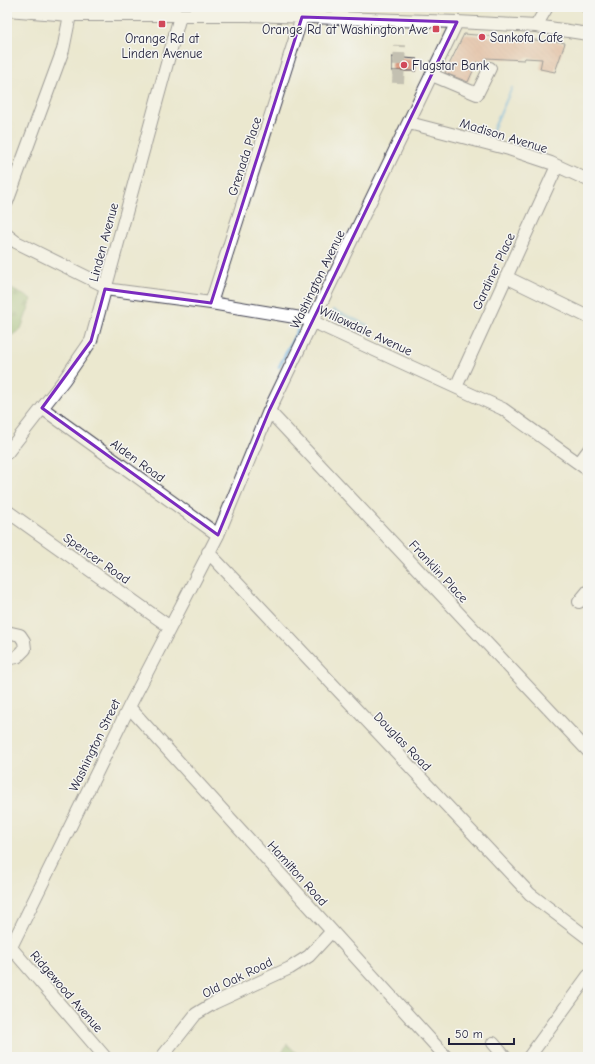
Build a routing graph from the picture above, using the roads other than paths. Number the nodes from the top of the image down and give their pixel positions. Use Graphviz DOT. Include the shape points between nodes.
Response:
graph roads {
  1 [pos="194,7"];
  2 [pos="547,7"];
  3 [pos="7,10"];
  4 [pos="243,11"];
  5 [pos="70,14"];
  6 [pos="180,16"];
  7 [pos="302,17"];
  8 [pos="457,22"];
  9 [pos="536,26"];
  10 [pos="588,34"];
  11 [pos="490,68"];
  12 [pos="432,75"];
  13 [pos="409,123"];
  14 [pos="557,166"];
  15 [pos="588,180"];
  16 [pos="7,202"];
  17 [pos="7,235"];
  18 [pos="506,277"];
  19 [pos="105,287"];
  20 [pos="211,303"];
  21 [pos="588,317"];
  22 [pos="312,321"];
  23 [pos="456,387"];
  24 [pos="42,408"];
  25 [pos="270,411"];
  26 [pos="588,450"];
  27 [pos="7,453"];
  28 [pos="583,467"];
  29 [pos="7,511"];
  30 [pos="218,535"];
  31 [pos="208,552"];
  32 [pos="588,591"];
  33 [pos="579,602"];
  34 [pos="170,627"];
  35 [pos="7,632"];
  36 [pos="7,659"];
  37 [pos="129,707"];
  38 [pos="588,751"];
  39 [pos="332,931"];
  40 [pos="588,938"];
  41 [pos="8,947"];
  42 [pos="588,976"];
  43 [pos="493,1043"];
  44 [pos="105,1057"];
  45 [pos="162,1057"];
  46 [pos="446,1057"];
  47 [pos="505,1057"];
  48 [pos="529,1057"];
  1 -- 6 [label="street"];
  2 -- 9 [label="street"];
  3 -- 5 [label="street"];
  4 -- 6 [label="street"];
  4 -- 7 [label="street"];
  5 -- 6 [label="street"];
  5 -- 16 [label="street" via="63,50"];
  6 -- 19 [label="street, Linden Avenue"];
  7 -- 8 [label="street"];
  7 -- 20 [label="street, Grenada Place"];
  8 -- 9 [label="street"];
  8 -- 12 [label="street, Washington Avenue"];
  9 -- 10 [label="street"];
  11 -- 12 [label="street" via="477,94"];
  12 -- 13 [label="street, Washington Avenue"];
  13 -- 14 [label="street, Madison Avenue" via="509,149"];
  13 -- 22 [label="street, Washington Avenue"];
  14 -- 15 [label="street, Madison Avenue"];
  14 -- 18 [label="street, Gardiner Place"];
  17 -- 19 [label="street, Willowdale Avenue"];
  18 -- 21 [label="street"];
  18 -- 23 [label="street, Gardiner Place"];
  19 -- 20 [label="street, Willowdale Avenue"];
  19 -- 24 [label="street, Linden Avenue" via="91,341"];
  20 -- 22 [label="street, Willowdale Avenue"];
  22 -- 23 [label="street, Willowdale Avenue"];
  22 -- 25 [label="street, Washington Avenue"];
  23 -- 28 [label="street, Willowdale Avenue" via="503,409"];
  24 -- 27 [label="street, Linden Avenue"];
  24 -- 30 [label="street, Alden Road"];
  25 -- 30 [label="street, Washington Avenue"];
  25 -- 38 [label="street, Franklin Place"];
  26 -- 28 [label="street"];
  29 -- 34 [label="street, Spencer Road"];
  30 -- 31 [label="street, Washington Avenue"];
  31 -- 34 [label="street, Washington Street"];
  31 -- 40 [label="street, Douglas Road" via="530,894"];
  32 -- 33 [label="street"];
  34 -- 37 [label="street, Washington Street"];
  35 -- 36 [label="street" via="20,635 25,649 17,657"];
  37 -- 39 [label="street, Hamilton Road"];
  37 -- 41 [label="street, Washington Street"];
  39 -- 45 [label="street, Old Oak Road" via="309,956 290,968 196,1014"];
  39 -- 46 [label="street, Hamilton Road"];
  41 -- 44 [label="street, Ridgewood Avenue"];
  42 -- 48 [label="street"];
  43 -- 47 [label="street"];
}
